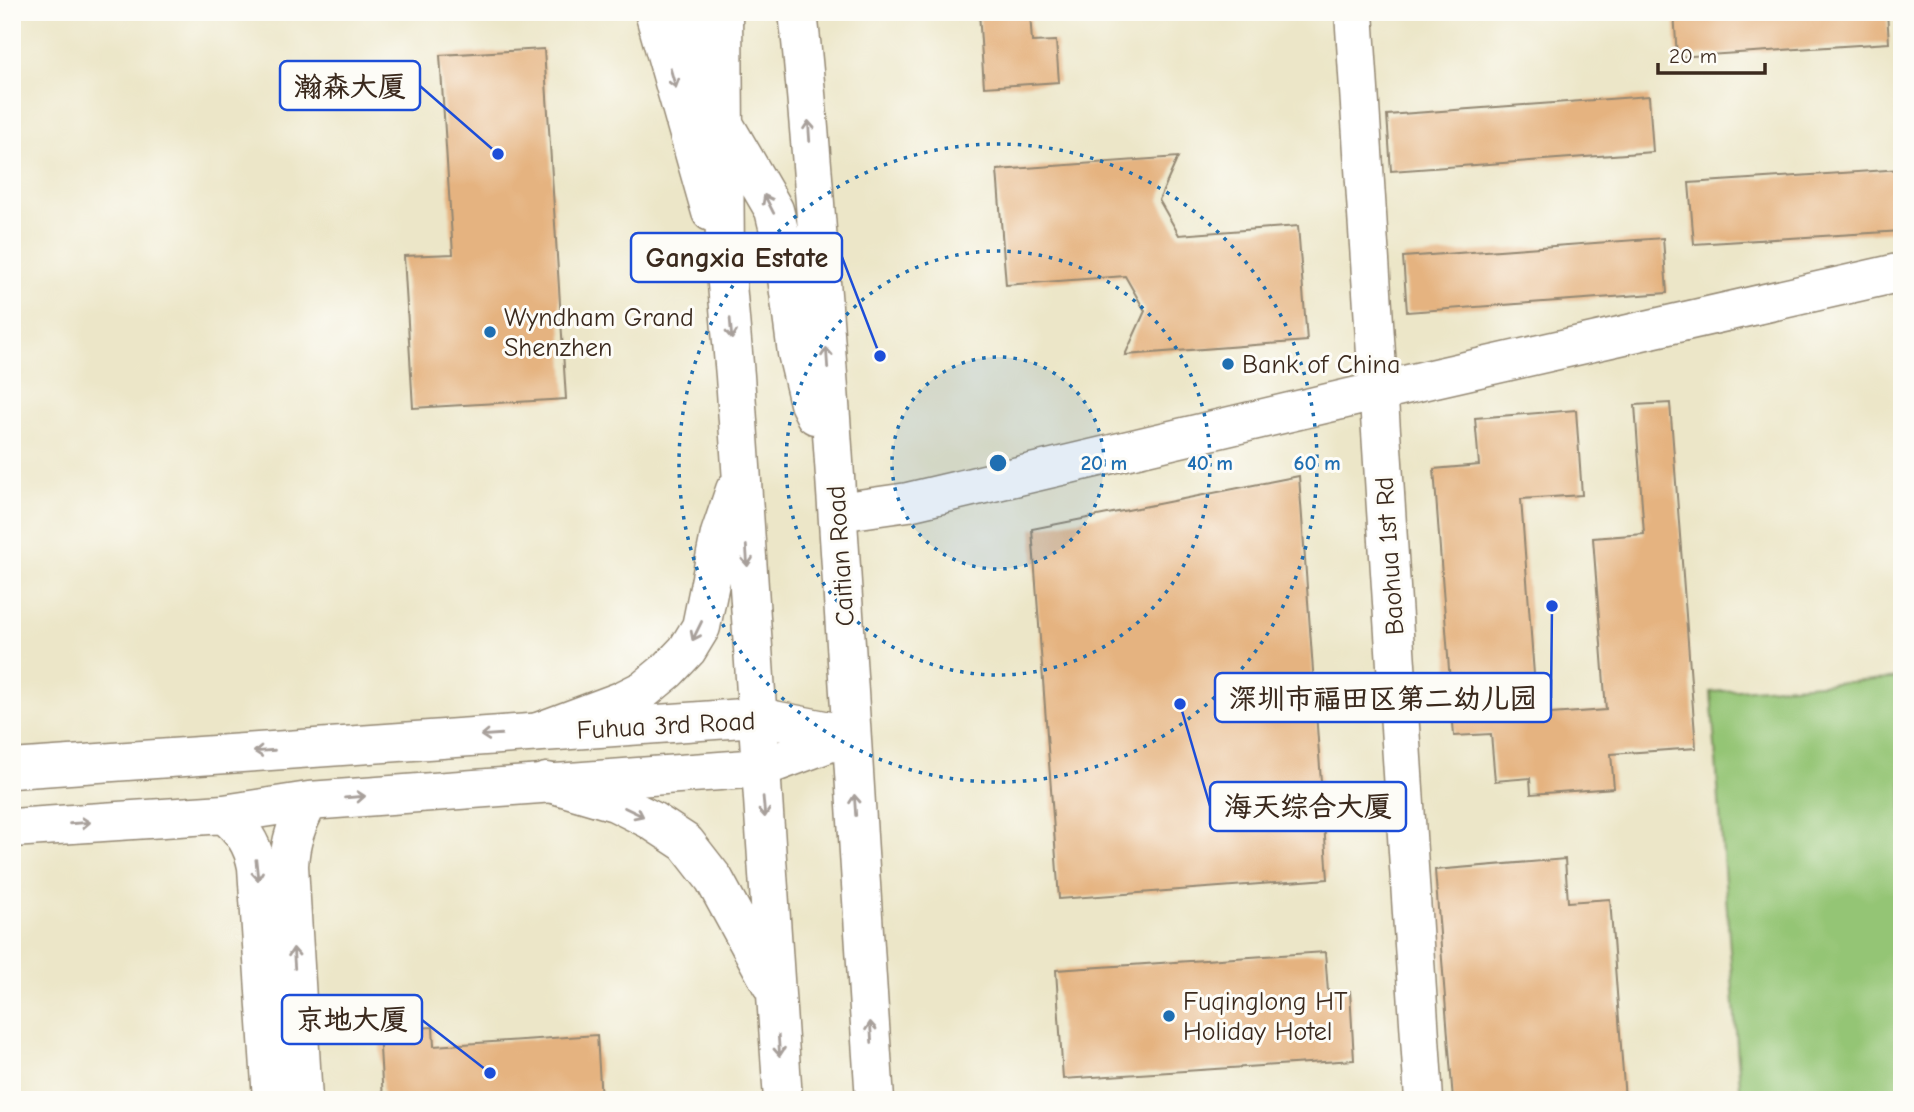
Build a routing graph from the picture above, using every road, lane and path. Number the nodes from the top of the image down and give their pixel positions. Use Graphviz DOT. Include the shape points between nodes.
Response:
graph roads {
  1 [pos="654,12"];
  2 [pos="684,12"];
  3 [pos="723,12"];
  4 [pos="1354,12"];
  5 [pos="801,20"];
  6 [pos="724,124"];
  7 [pos="725,261"];
  8 [pos="1902,272"];
  9 [pos="1378,391"];
  10 [pos="834,458"];
  11 [pos="741,471"];
  12 [pos="838,512"];
  13 [pos="758,717"];
  14 [pos="538,732"];
  15 [pos="850,735"];
  16 [pos="761,768"];
  17 [pos="12,769"];
  18 [pos="547,782"];
  19 [pos="309,801"];
  20 [pos="224,814"];
  21 [pos="12,828"];
  22 [pos="775,992"];
  23 [pos="272,1100"];
  24 [pos="303,1100"];
  25 [pos="783,1100"];
  26 [pos="875,1100"];
  27 [pos="1424,1100"];
  1 -- 7 [label="street, one-way"];
  2 -- 6 [label="street" via="699,69"];
  3 -- 6 [label="street"];
  4 -- 9 [label="street, Baohua 1st Rd"];
  10 -- 5 [label="street, Caitian Road, one-way"];
  6 -- 7 [label="street"];
  10 -- 6 [label="street, one-way" via="809,403 774,210"];
  7 -- 11 [label="street, one-way"];
  8 -- 9 [label="street"];
  9 -- 12 [label="street" via="908,502"];
  9 -- 27 [label="street, Baohua 1st Rd"];
  10 -- 12 [label="street, Caitian Road"];
  11 -- 13 [label="street, one-way"];
  11 -- 14 [label="street, one-way" via="720,534 701,627 687,650 645,689"];
  12 -- 15 [label="street, Caitian Road"];
  13 -- 14 [label="street, Fuhua 3rd Road"];
  13 -- 15 [label="street, Fuhua 3rd Road"];
  13 -- 16 [label="street"];
  14 -- 17 [label="street, Fuhua 3rd Road, one-way"];
  15 -- 16 [label="street, Fuhua 3rd Road"];
  26 -- 15 [label="street, Caitian Road, one-way"];
  16 -- 18 [label="street, Fuhua 3rd Road"];
  16 -- 22 [label="street, one-way"];
  19 -- 18 [label="street, Fuhua 3rd Road, one-way"];
  18 -- 22 [label="street, one-way" via="615,802 686,844 714,878"];
  19 -- 20 [label="street, Fuhua 3rd Road"];
  24 -- 19 [label="street, one-way" via="289,848"];
  21 -- 20 [label="street, Fuhua 3rd Road, one-way"];
  20 -- 23 [label="street, one-way" via="235,822 255,854"];
  22 -- 25 [label="street, one-way"];
}
